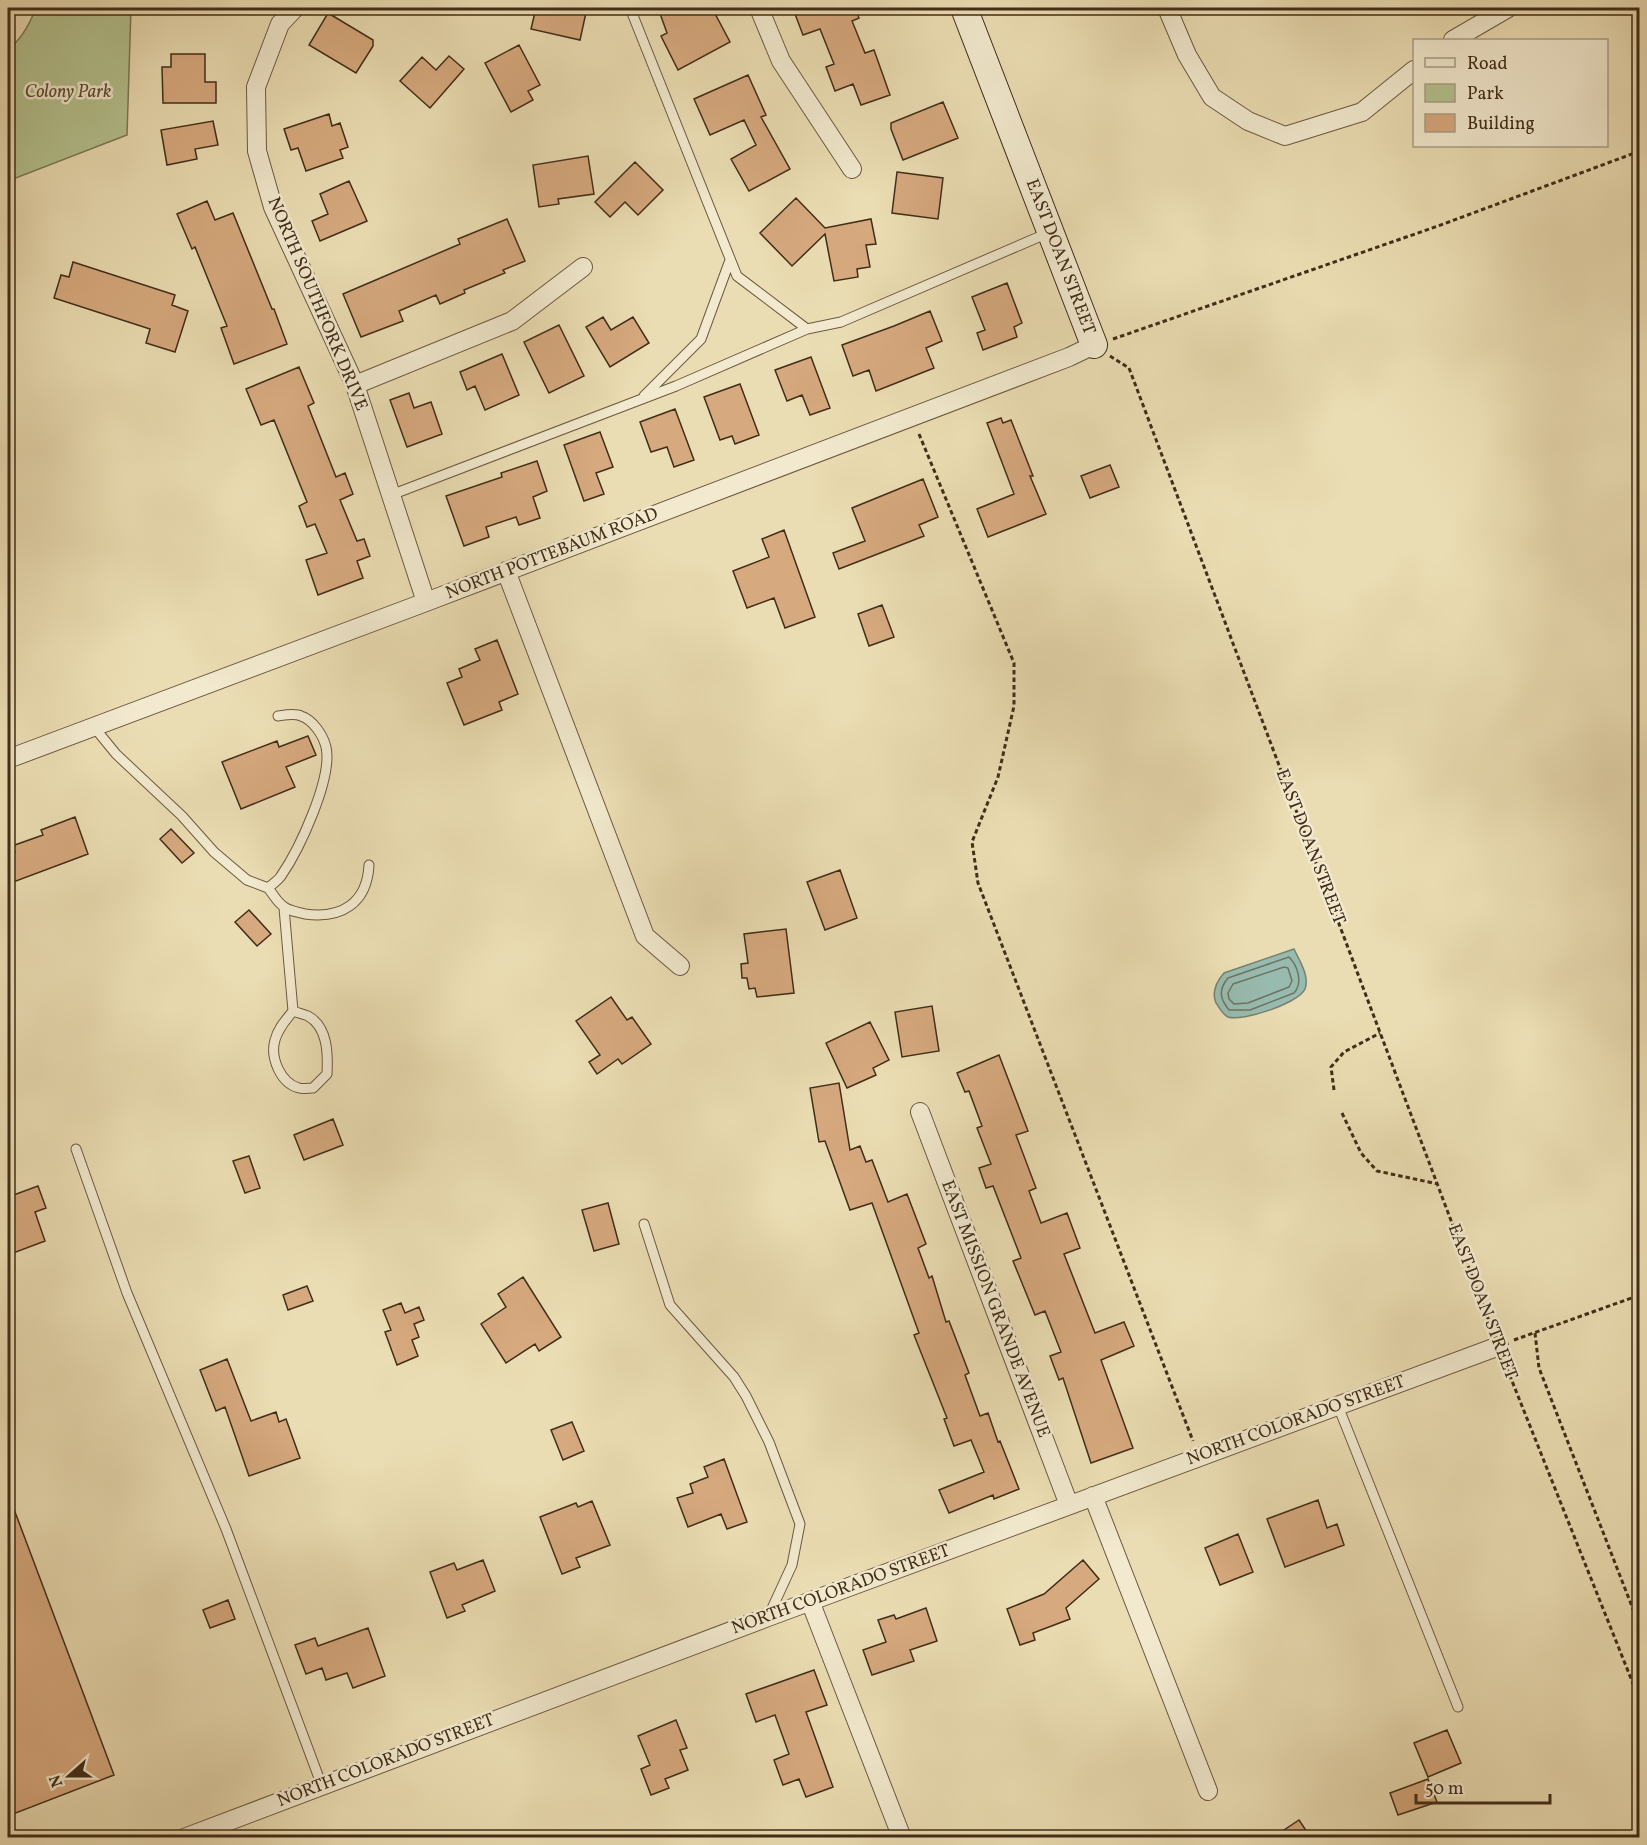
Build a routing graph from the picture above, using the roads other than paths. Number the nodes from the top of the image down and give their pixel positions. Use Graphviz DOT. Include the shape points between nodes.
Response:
graph roads {
  1 [pos="295,8"];
  2 [pos="630,8"];
  3 [pos="759,8"];
  4 [pos="964,8"];
  5 [pos="1167,8"];
  6 [pos="1508,8"];
  7 [pos="1455,39"];
  8 [pos="1413,71"];
  9 [pos="852,169"];
  10 [pos="1050,232"];
  11 [pos="730,260"];
  12 [pos="583,267"];
  13 [pos="807,329"];
  14 [pos="1094,345"];
  15 [pos="355,385"];
  16 [pos="640,400"];
  17 [pos="391,495"];
  18 [pos="506,572"];
  19 [pos="426,602"];
  20 [pos="278,716"];
  21 [pos="94,726"];
  22 [pos="8,759"];
  23 [pos="369,865"];
  24 [pos="268,888"];
  25 [pos="284,908"];
  26 [pos="680,966"];
  27 [pos="293,1011"];
  28 [pos="920,1112"];
  29 [pos="76,1149"];
  30 [pos="644,1224"];
  31 [pos="1499,1346"];
  32 [pos="1338,1406"];
  33 [pos="1093,1496"];
  34 [pos="1069,1505"];
  35 [pos="810,1601"];
  36 [pos="768,1617"];
  37 [pos="1458,1707"];
  38 [pos="322,1786"];
  39 [pos="1208,1791"];
  40 [pos="184,1838"];
  41 [pos="903,1838"];
  1 -- 15 [label="street, NORTH SOUTHFORK DRIVE" via="280,24 256,87 256,151 273,207"];
  2 -- 11 [label="lane"];
  3 -- 9 [label="street" via="781,61"];
  4 -- 10 [label="street, EAST DOAN STREET"];
  5 -- 8 [label="street" via="1187,55 1212,97 1248,121 1285,136 1362,112"];
  6 -- 7 [label="street"];
  10 -- 13 [label="lane" via="841,322"];
  10 -- 14 [label="street, EAST DOAN STREET"];
  11 -- 13 [label="lane" via="737,276"];
  11 -- 16 [label="lane" via="701,339"];
  12 -- 15 [label="street" via="512,321"];
  13 -- 16 [label="lane"];
  14 -- 18 [label="street, NORTH POTTEBAUM ROAD"];
  15 -- 17 [label="street, NORTH SOUTHFORK DRIVE"];
  16 -- 17 [label="lane"];
  17 -- 19 [label="street, NORTH SOUTHFORK DRIVE"];
  18 -- 19 [label="street, NORTH POTTEBAUM ROAD"];
  18 -- 26 [label="street" via="645,936"];
  19 -- 21 [label="street, NORTH POTTEBAUM ROAD"];
  20 -- 24 [label="lane" via="300,715 315,724 326,747 325,771 298,848 280,878"];
  21 -- 22 [label="street, NORTH POTTEBAUM ROAD"];
  21 -- 24 [label="lane" via="116,754 214,852 247,880"];
  23 -- 25 [label="lane" via="368,880 348,908 317,915"];
  24 -- 25 [label="lane"];
  25 -- 27 [label="lane"];
  27 -- 27 [label="lane" via="310,1017 323,1033 327,1074 313,1088 299,1088 285,1080 276,1064 274,1041"];
  28 -- 34 [label="street, EAST MISSION GRANDE AVENUE"];
  29 -- 38 [label="lane" via="127,1293 226,1529"];
  30 -- 36 [label="lane" via="670,1305 746,1396 769,1442 800,1524 792,1565"];
  31 -- 32 [label="street, NORTH COLORADO STREET"];
  32 -- 33 [label="street, NORTH COLORADO STREET"];
  32 -- 37 [label="lane"];
  33 -- 34 [label="street, NORTH COLORADO STREET"];
  33 -- 39 [label="street"];
  34 -- 35 [label="street, NORTH COLORADO STREET"];
  35 -- 36 [label="street, NORTH COLORADO STREET"];
  35 -- 41 [label="street"];
  36 -- 38 [label="street, NORTH COLORADO STREET"];
  38 -- 40 [label="street, NORTH COLORADO STREET"];
}
